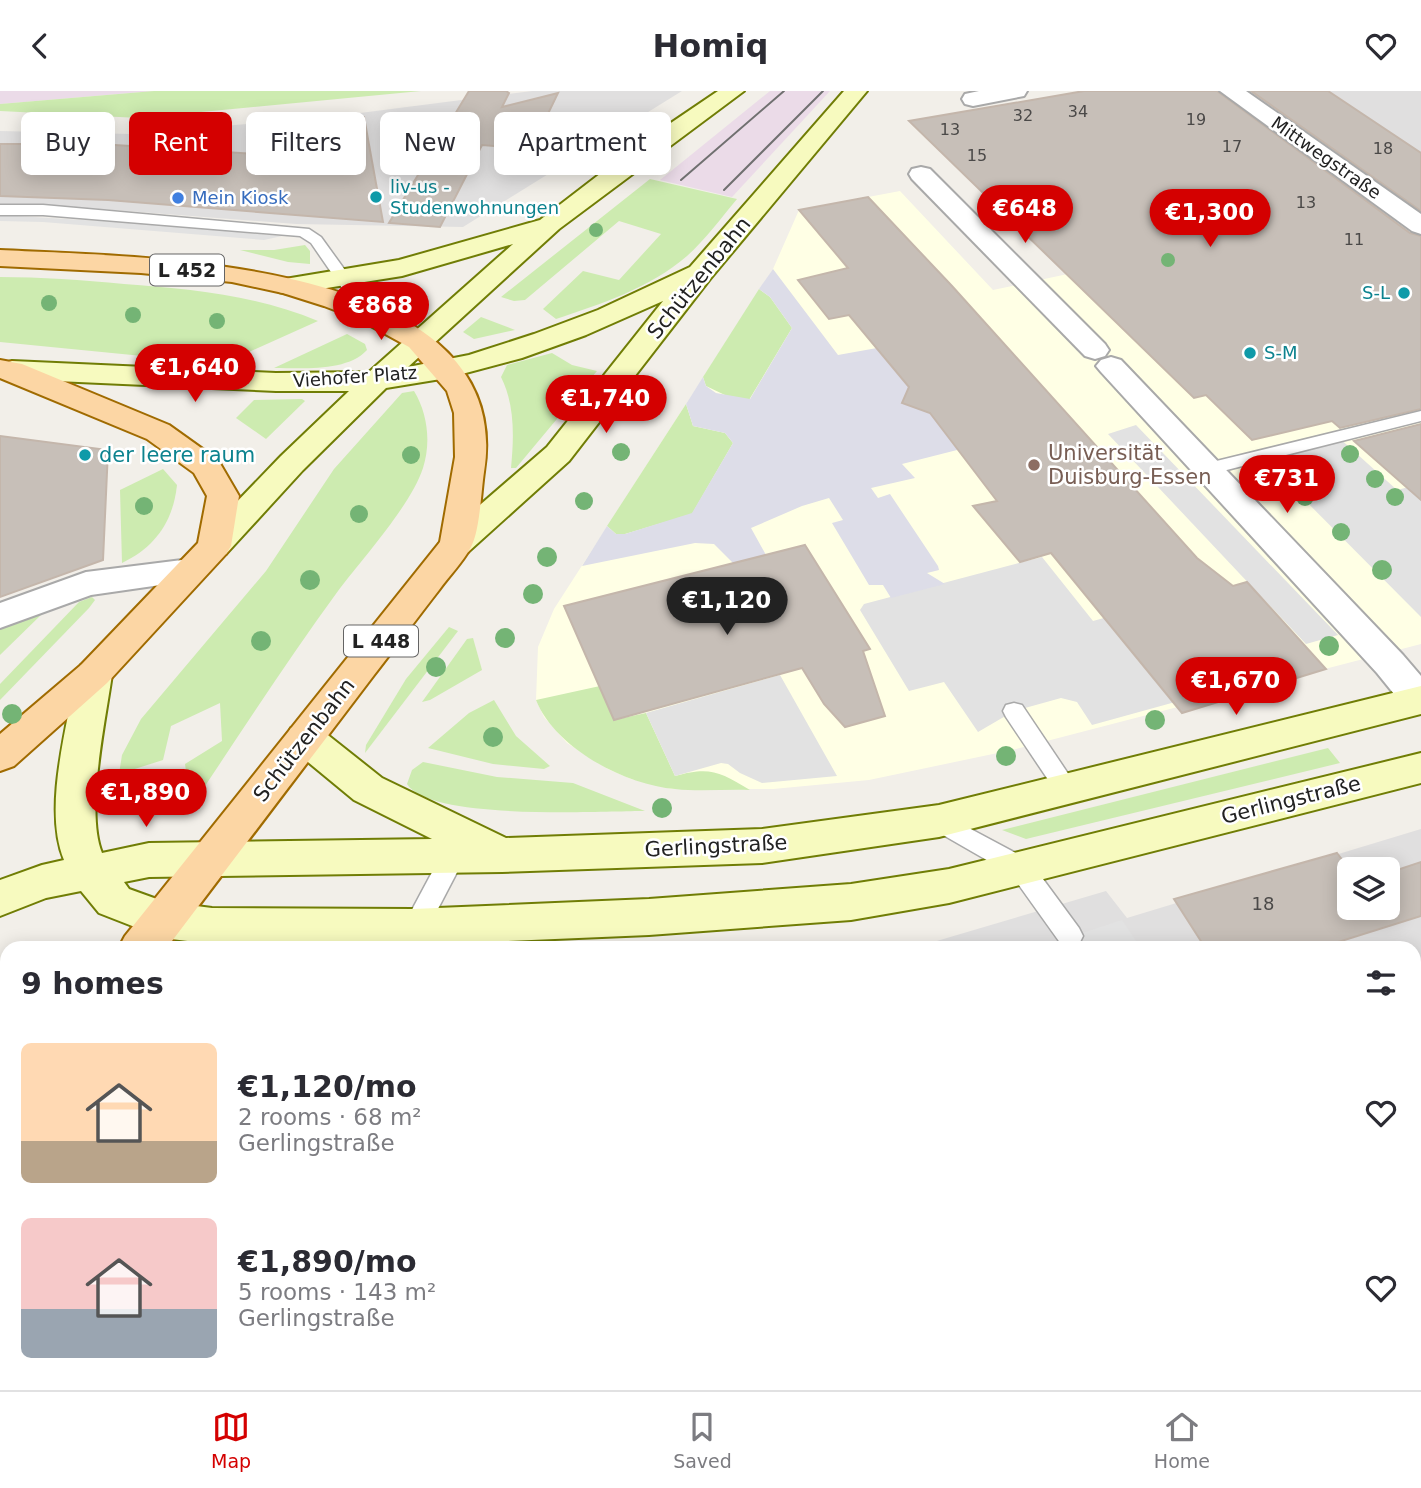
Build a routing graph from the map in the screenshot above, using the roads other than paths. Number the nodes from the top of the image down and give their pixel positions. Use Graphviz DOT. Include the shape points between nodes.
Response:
graph roads {
  1 [pos="733,91"];
  2 [pos="856,91"];
  3 [pos="1016,91"];
  4 [pos="1231,91"];
  5 [pos="973,99"];
  6 [pos="922,174"];
  7 [pos="0,210"];
  8 [pos="550,224"];
  9 [pos="1421,226"];
  10 [pos="0,258"];
  11 [pos="700,274"];
  12 [pos="346,278"];
  13 [pos="289,286"];
  14 [pos="368,313"];
  15 [pos="419,341"];
  16 [pos="446,369"];
  17 [pos="6,370"];
  18 [pos="377,380"];
  19 [pos="1421,416"];
  20 [pos="1207,469"];
  21 [pos="456,544"];
  22 [pos="202,559"];
  23 [pos="0,616"];
  24 [pos="94,674"];
  25 [pos="1420,700"];
  26 [pos="1014,711"];
  27 [pos="305,738"];
  28 [pos="0,756"];
  29 [pos="1421,768"];
  30 [pos="1067,790"];
  31 [pos="939,821"];
  32 [pos="454,855"];
  33 [pos="502,855"];
  34 [pos="212,857"];
  35 [pos="1020,867"];
  36 [pos="89,871"];
  37 [pos="0,898"];
  38 [pos="151,934"];
  39 [pos="1070,936"];
  40 [pos="409,938"];
  1 -- 8 [label="main road"];
  2 -- 11 [label="main road, Schützenbahn / L 448"];
  3 -- 5 [label="street"];
  4 -- 9 [label="street, Mittwegstraße"];
  6 -- 20 [label="street"];
  7 -- 12 [label="lane" via="304,232"];
  8 -- 12 [label="main road" via="402,268"];
  8 -- 15 [label="main road"];
  10 -- 13 [label="main road, Viehofer Platz / L 452" via="232,274"];
  11 -- 16 [label="main road, Viehofer Platz / L 448" via="632,307"];
  11 -- 21 [label="main road, Schützenbahn / L 448" via="558,454"];
  12 -- 13 [label="main road"];
  12 -- 14 [label="lane, Viehofer Platz"];
  13 -- 14 [label="main road, Viehofer Platz / L 452"];
  14 -- 15 [label="main road, Viehofer Platz / L 452"];
  15 -- 16 [label="main road, Viehofer Platz / L 448"];
  15 -- 18 [label="main road"];
  16 -- 18 [label="main road, Viehofer Platz / L 448"];
  16 -- 21 [label="main road, Viehofer Platz / L 448" via="462,391 469,414 471,457"];
  17 -- 18 [label="main road, Viehofer Platz" via="309,383"];
  17 -- 22 [label="main road, Viehofer Platz" via="158,432 207,467 223,496"];
  18 -- 22 [label="main road"];
  19 -- 20 [label="lane"];
  20 -- 25 [label="street"];
  21 -- 27 [label="main road, Schützenbahn / L 448"];
  22 -- 23 [label="street" via="86,584"];
  22 -- 24 [label="main road"];
  24 -- 28 [label="main road"];
  24 -- 36 [label="main road" via="77,809 77,842"];
  25 -- 30 [label="main road, Gerlingstraße"];
  26 -- 30 [label="lane"];
  27 -- 33 [label="main road" via="368,789"];
  27 -- 34 [label="main road, Schützenbahn / L 448"];
  29 -- 35 [label="main road, Gerlingstraße"];
  30 -- 31 [label="main road, Gerlingstraße"];
  31 -- 33 [label="main road, Gerlingstraße" via="762,846"];
  31 -- 35 [label="lane"];
  32 -- 33 [label="main road, Gerlingstraße"];
  32 -- 34 [label="main road, Gerlingstraße"];
  32 -- 40 [label="lane"];
  34 -- 36 [label="main road, Gerlingstraße" via="149,860"];
  34 -- 38 [label="main road, Schützenbahn / L 448"];
  35 -- 39 [label="lane"];
  35 -- 40 [label="main road, Gerlingstraße" via="949,886 851,902"];
  36 -- 37 [label="main road, Gerlingstraße"];
  36 -- 38 [label="main road"];
  38 -- 40 [label="main road, Gerlingstraße" via="212,926"];
}
